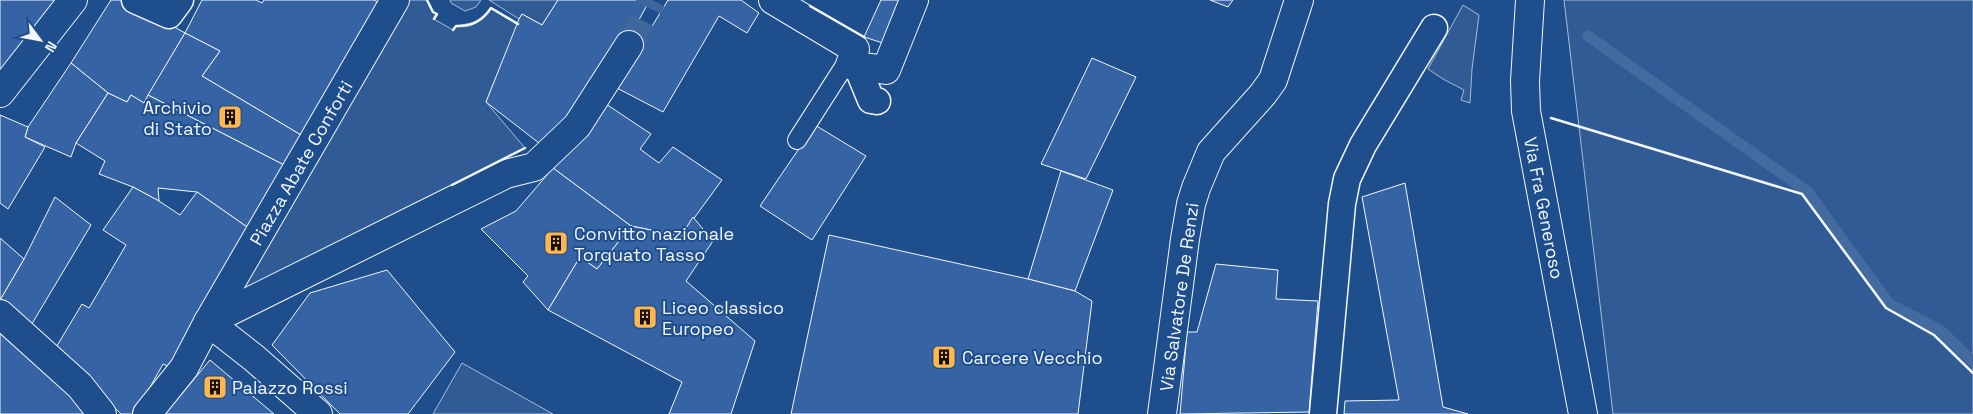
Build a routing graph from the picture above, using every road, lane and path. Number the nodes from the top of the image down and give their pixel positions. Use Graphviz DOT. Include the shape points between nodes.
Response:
graph roads {
  1 [pos="73,0"];
  2 [pos="135,0"];
  3 [pos="180,0"];
  4 [pos="773,0"];
  5 [pos="914,0"];
  6 [pos="1299,0"];
  7 [pos="1530,0"];
  8 [pos="393,1"];
  9 [pos="1434,28"];
  10 [pos="629,45"];
  11 [pos="856,57"];
  12 [pos="0,93"];
  13 [pos="876,101"];
  14 [pos="797,140"];
  15 [pos="0,314"];
  16 [pos="208,322"];
  17 [pos="102,414"];
  18 [pos="147,414"];
  19 [pos="318,414"];
  20 [pos="1162,414"];
  21 [pos="1323,414"];
  22 [pos="1583,414"];
  1 -- 12 [label="street"];
  2 -- 3 [label="street" via="168,15"];
  4 -- 11 [label="street"];
  5 -- 11 [label="street" via="886,70"];
  6 -- 20 [label="street, Via Salvatore De Renzi" via="1273,80 1211,152 1196,188 1185,239"];
  7 -- 22 [label="street, Via Fra Generoso" via="1526,111"];
  8 -- 16 [label="street, Piazza Abate Conforti"];
  9 -- 21 [label="street" via="1375,124 1347,179"];
  10 -- 16 [label="street" via="577,126 534,167 506,174"];
  11 -- 13 [label="street" via="871,100"];
  11 -- 14 [label="lane"];
  15 -- 17 [label="street" via="80,386"];
  16 -- 18 [label="street, Piazza Abate Conforti" via="184,368"];
  16 -- 19 [label="street"];
}
